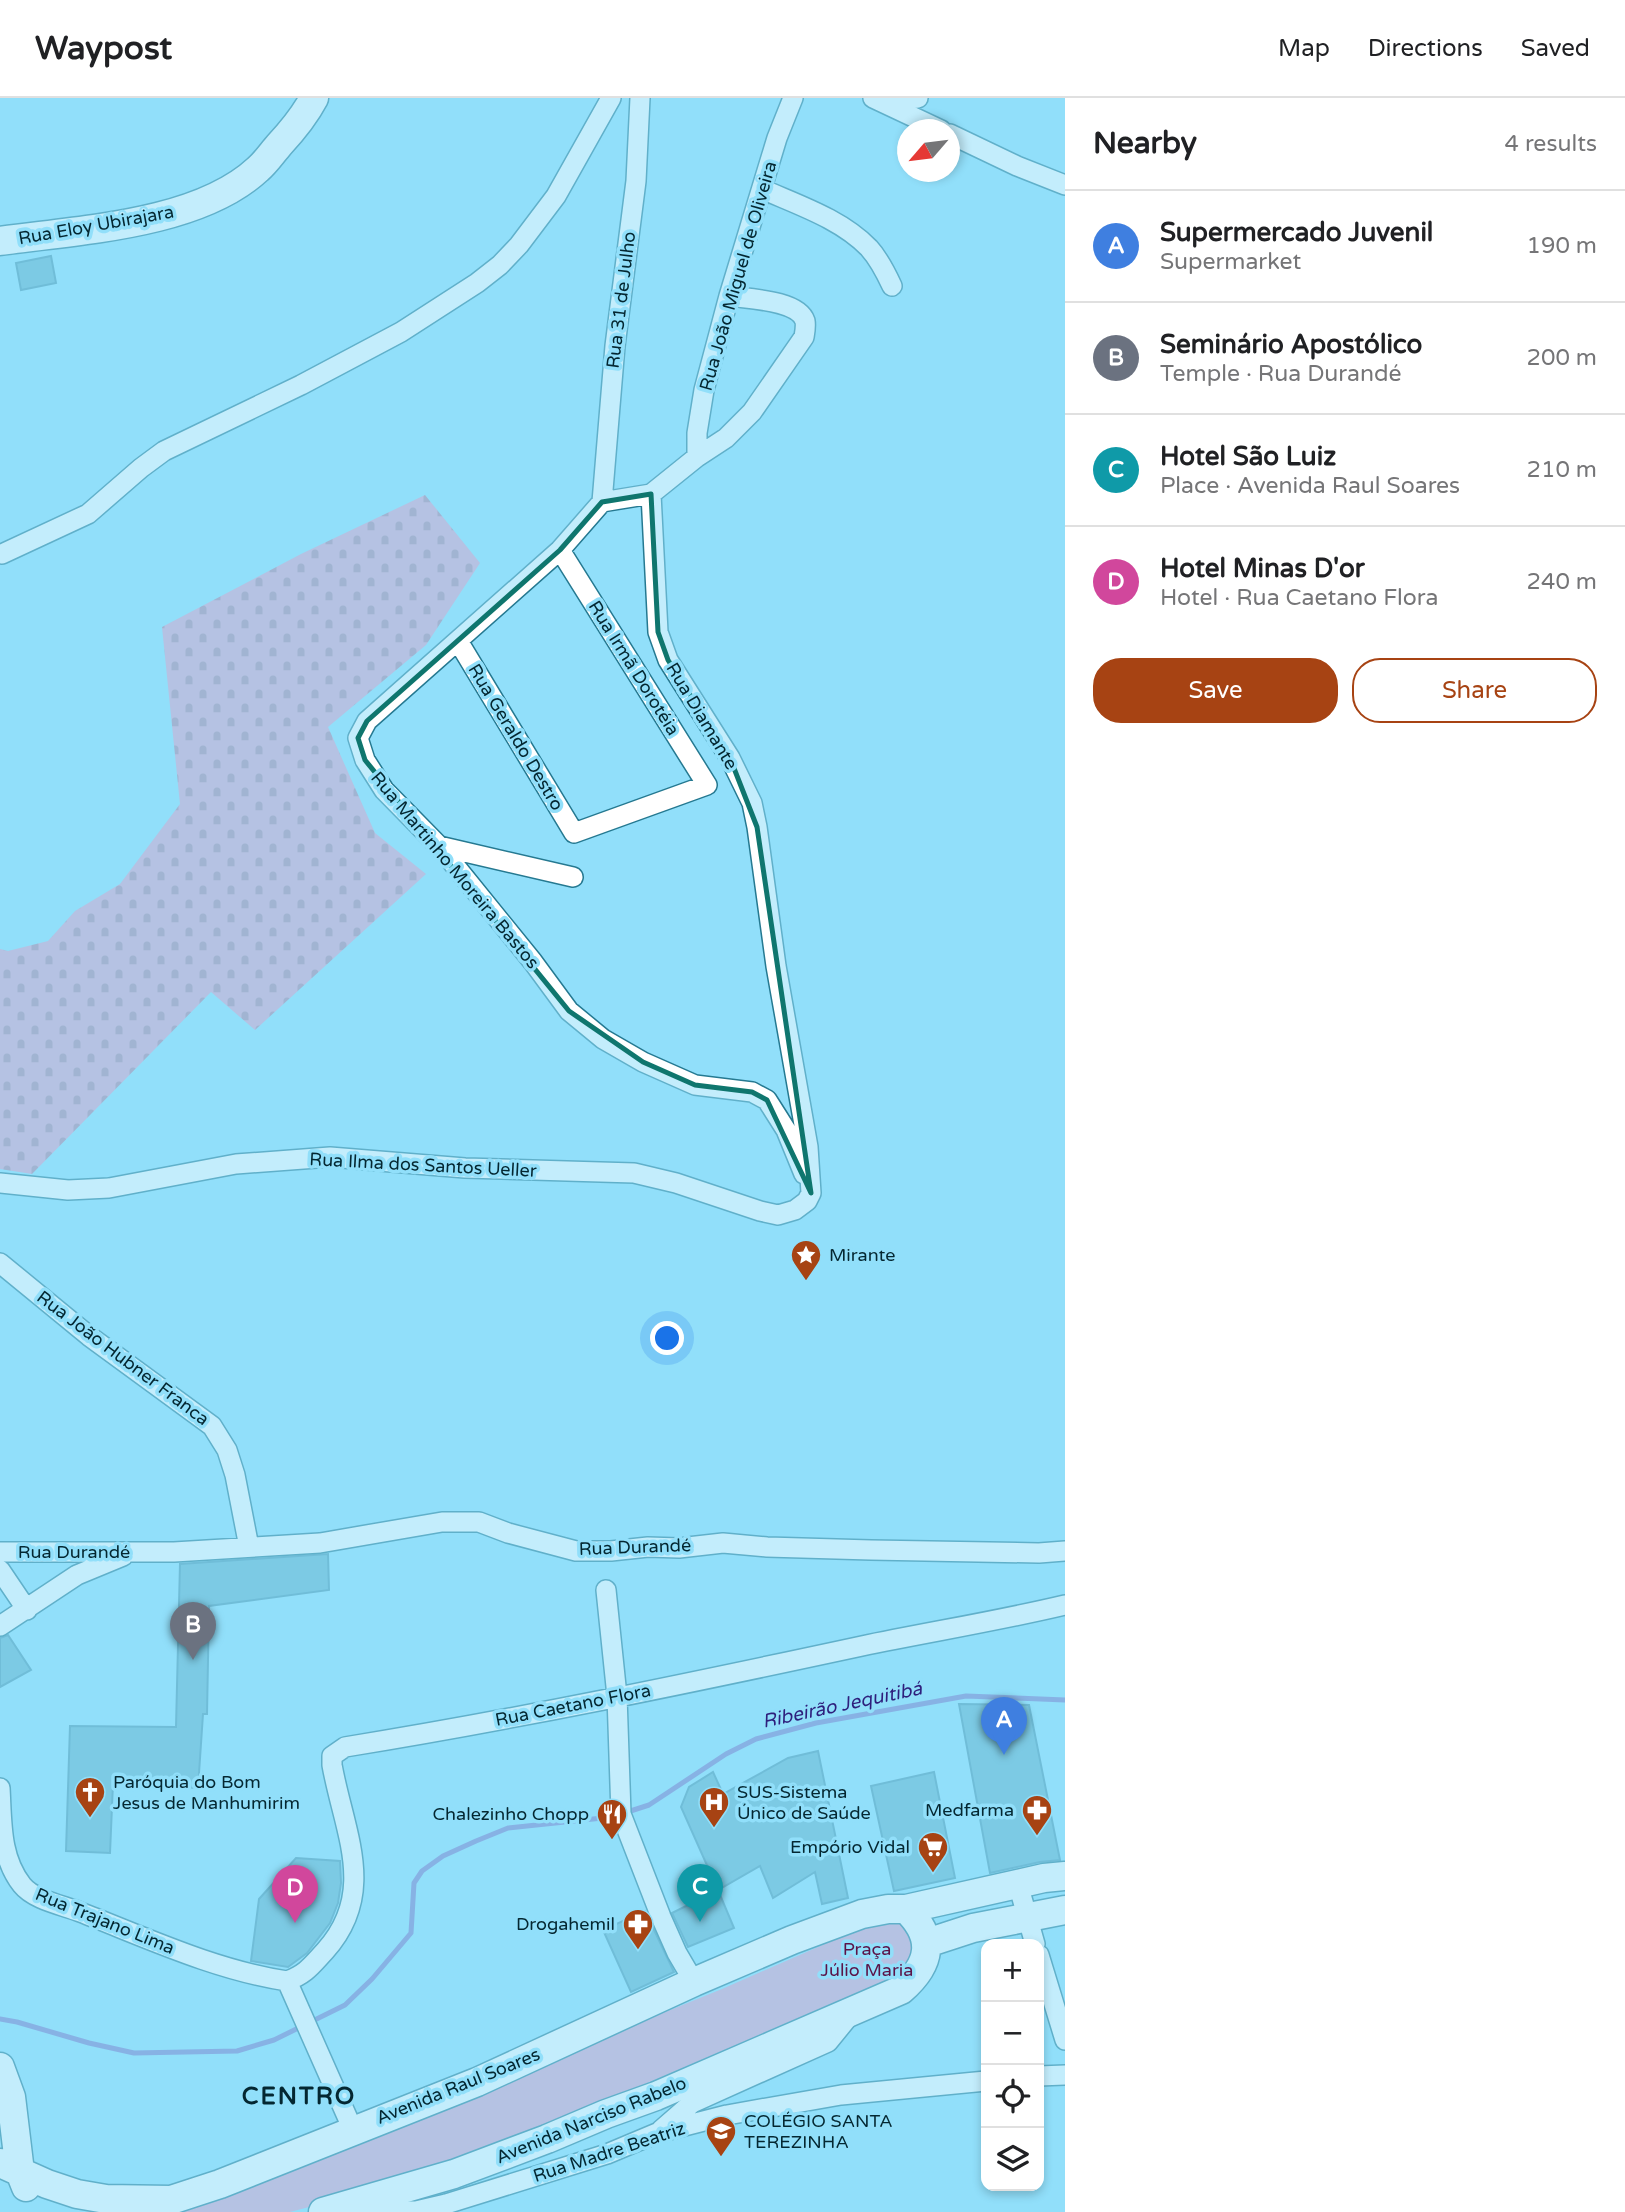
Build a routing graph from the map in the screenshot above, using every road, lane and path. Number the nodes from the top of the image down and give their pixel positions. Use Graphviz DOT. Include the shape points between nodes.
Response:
graph roads {
  1 [pos="314,98"];
  2 [pos="611,98"];
  3 [pos="640,98"];
  4 [pos="793,98"];
  5 [pos="918,98"];
  6 [pos="877,100"];
  7 [pos="918,119"];
  8 [pos="960,139"];
  9 [pos="1065,185"];
  10 [pos="762,189"];
  11 [pos="0,241"];
  12 [pos="892,286"];
  13 [pos="729,296"];
  14 [pos="697,457"];
  15 [pos="651,494"];
  16 [pos="602,502"];
  17 [pos="560,550"];
  18 [pos="2,554"];
  19 [pos="458,641"];
  20 [pos="574,833"];
  21 [pos="439,846"];
  22 [pos="573,877"];
  23 [pos="0,1183"];
  24 [pos="811,1193"];
  25 [pos="0,1263"];
  26 [pos="249,1547"];
  27 [pos="1065,1551"];
  28 [pos="0,1552"];
  29 [pos="130,1553"];
  30 [pos="0,1570"];
  31 [pos="606,1590"];
  32 [pos="1065,1605"];
  33 [pos="27,1610"];
  34 [pos="0,1626"];
  35 [pos="617,1696"];
  36 [pos="0,1788"];
  37 [pos="1065,1875"];
  38 [pos="1018,1884"];
  39 [pos="897,1909"];
  40 [pos="1065,1910"];
  41 [pos="1027,1917"];
  42 [pos="1034,1939"];
  43 [pos="927,1943"];
  44 [pos="1044,1971"];
  45 [pos="694,1982"];
  46 [pos="290,1987"];
  47 [pos="853,2011"];
  48 [pos="1065,2040"];
  49 [pos="0,2067"];
  50 [pos="1065,2075"];
  51 [pos="1044,2077"];
  52 [pos="981,2081"];
  53 [pos="353,2130"];
  54 [pos="657,2133"];
  55 [pos="12,2179"];
  56 [pos="359,2202"];
  57 [pos="167,2206"];
  58 [pos="71,2212"];
  59 [pos="323,2212"];
  1 -- 11 [label="street, Rua Eloy Ubirajara" via="258,170 195,206 157,218"];
  2 -- 18 [label="street" via="545,212 500,265 477,284 401,332 164,451 88,514"];
  3 -- 16 [label="street, Rua 31 de Julho" via="636,181 615,346"];
  4 -- 10 [label="street, Rua João Miguel de Oliveira"];
  5 -- 6 [label="street"];
  6 -- 7 [label="street"];
  8 -- 9 [label="street"];
  10 -- 12 [label="street" via="849,233 869,248"];
  10 -- 13 [label="street, Rua João Miguel de Oliveira"];
  13 -- 14 [label="street, Rua João Miguel de Oliveira" via="704,390"];
  13 -- 14 [label="street" via="788,305 806,323 804,337 752,412 726,438"];
  14 -- 15 [label="street"];
  15 -- 16 [label="street"];
  15 -- 24 [label="street, Rua Diamante" via="658,632 667,660 730,758 752,803 808,1147"];
  16 -- 17 [label="street, Rua Martinho Moreira Bastos"];
  17 -- 19 [label="street, Rua Martinho Moreira Bastos"];
  17 -- 20 [label="street, Rua Irmã Dorotéia" via="707,785"];
  19 -- 20 [label="street, Rua Geraldo Destro"];
  19 -- 21 [label="street, Rua Martinho Moreira Bastos" via="367,721 358,738 365,760 384,790"];
  21 -- 22 [label="street"];
  21 -- 24 [label="street, Rua Martinho Moreira Bastos" via="569,1011 603,1039 695,1085 752,1092 767,1100 786,1130"];
  23 -- 24 [label="street, Rua Ilma dos Santos Ueller" via="68,1190 109,1188 236,1164 330,1157 465,1168 634,1173 778,1215 795,1210"];
  25 -- 26 [label="street, Rua João Hubner Franca" via="89,1336 212,1426 235,1475"];
  26 -- 27 [label="street, Rua Durandé" via="320,1543 442,1522 479,1522 576,1551 723,1543 871,1550"];
  26 -- 29 [label="street, Rua Durandé"];
  28 -- 29 [label="street, Rua Durandé"];
  29 -- 33 [label="street" via="77,1575"];
  30 -- 33 [label="street"];
  31 -- 35 [label="street"];
  32 -- 35 [label="street, Rua Caetano Flora"];
  33 -- 34 [label="street"];
  35 -- 45 [label="street" via="621,1814 661,1917"];
  35 -- 46 [label="street, Rua Caetano Flora" via="345,1747 332,1756 355,1869 354,1889 347,1917 331,1944"];
  36 -- 46 [label="street, Rua Trajano Lima" via="1,1837 10,1867 24,1888 202,1959"];
  37 -- 38 [label="street, Avenida Raul Soares"];
  38 -- 39 [label="street, Avenida Raul Soares"];
  38 -- 41 [label="street"];
  39 -- 43 [label="street" via="921,1925"];
  39 -- 45 [label="street, Avenida Raul Soares" via="862,1914 814,1931"];
  40 -- 41 [label="street"];
  41 -- 42 [label="street"];
  41 -- 43 [label="street"];
  43 -- 47 [label="street, Avenida Narciso Rabelo" via="918,1974 910,1982"];
  44 -- 48 [label="street"];
  45 -- 53 [label="street, Avenida Raul Soares" via="477,2082"];
  46 -- 53 [label="street"];
  47 -- 54 [label="street" via="828,2042 692,2103"];
  47 -- 56 [label="street, Avenida Narciso Rabelo" via="547,2139 454,2174"];
  49 -- 55 [label="street" via="14,2111"];
  50 -- 51 [label="street"];
  52 -- 54 [label="street, Rua Madre Beatriz" via="797,2101"];
  53 -- 57 [label="street, Avenida Raul Soares"];
  54 -- 56 [label="street, Rua Madre Beatriz" via="607,2154 416,2211 393,2211"];
  55 -- 57 [label="street, Avenida Raul Soares" via="96,2198"];
  55 -- 58 [label="street"];
  56 -- 59 [label="street, Avenida Narciso Rabelo"];
}
